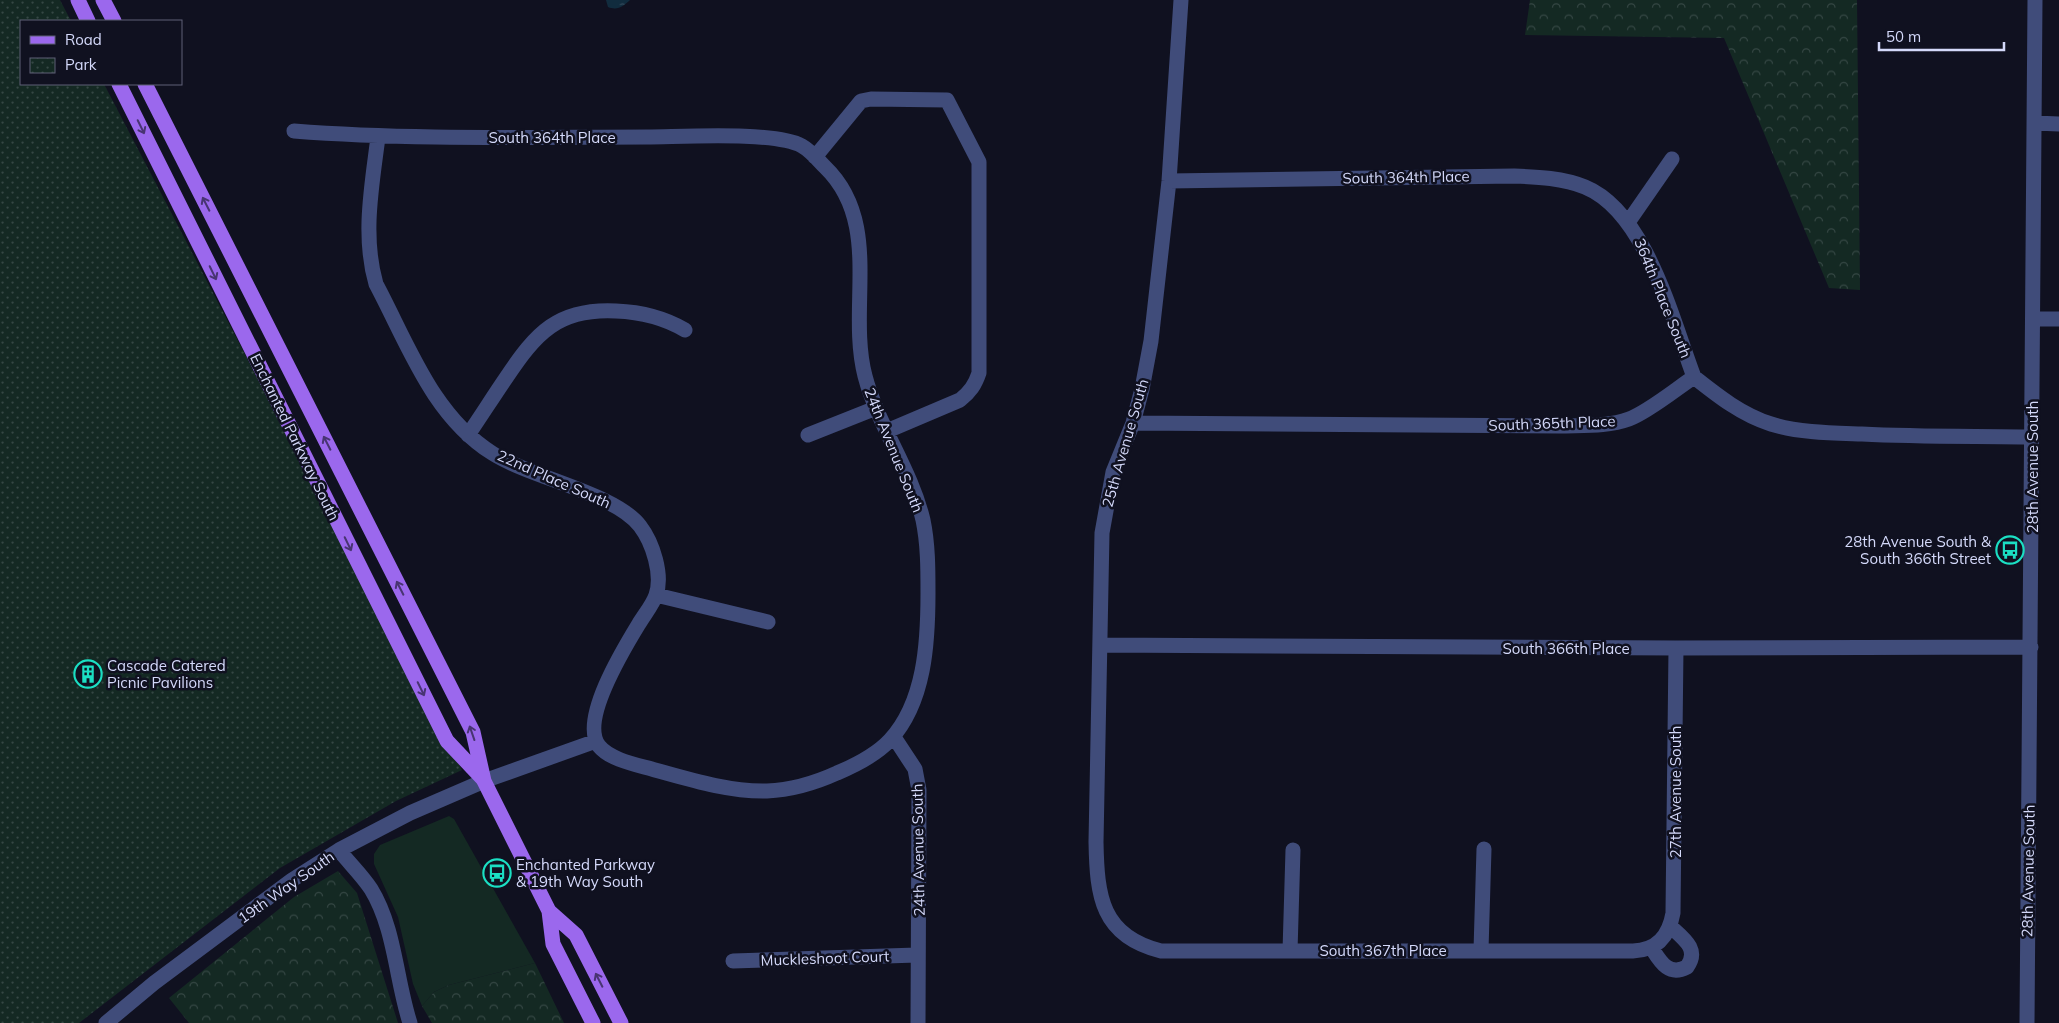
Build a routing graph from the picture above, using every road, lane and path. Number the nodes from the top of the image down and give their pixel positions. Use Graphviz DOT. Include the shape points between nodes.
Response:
graph roads {
  1 [pos="78,0"];
  2 [pos="103,0"];
  3 [pos="1181,0"];
  4 [pos="2035,0"];
  5 [pos="88,20"];
  6 [pos="113,20"];
  7 [pos="119,85"];
  8 [pos="146,85"];
  9 [pos="2035,123"];
  10 [pos="2059,124"];
  11 [pos="294,131"];
  12 [pos="378,137"];
  13 [pos="811,154"];
  14 [pos="1672,159"];
  15 [pos="1169,181"];
  16 [pos="1629,221"];
  17 [pos="2059,318"];
  18 [pos="2033,319"];
  19 [pos="685,330"];
  20 [pos="1694,377"];
  21 [pos="876,408"];
  22 [pos="1133,423"];
  23 [pos="887,431"];
  24 [pos="468,435"];
  25 [pos="808,435"];
  26 [pos="2032,437"];
  27 [pos="656,595"];
  28 [pos="768,622"];
  29 [pos="1101,645"];
  30 [pos="2030,647"];
  31 [pos="1676,648"];
  32 [pos="894,737"];
  33 [pos="596,741"];
  34 [pos="484,780"];
  35 [pos="1484,849"];
  36 [pos="338,850"];
  37 [pos="1293,850"];
  38 [pos="549,911"];
  39 [pos="1107,916"];
  40 [pos="1668,931"];
  41 [pos="1651,947"];
  42 [pos="1482,950"];
  43 [pos="1290,951"];
  44 [pos="918,955"];
  45 [pos="734,961"];
  46 [pos="106,1023"];
  47 [pos="410,1023"];
  48 [pos="593,1023"];
  49 [pos="621,1023"];
  50 [pos="918,1023"];
  51 [pos="2027,1023"];
  1 -- 5 [label="main road"];
  2 -- 6 [label="main road"];
  3 -- 15 [label="street, 25th Avenue South"];
  4 -- 9 [label="street, 28th Avenue South"];
  7 -- 34 [label="main road, Enchanted Parkway South, one-way" via="447,741"];
  34 -- 8 [label="main road, Enchanted Parkway South, one-way" via="473,732"];
  9 -- 10 [label="street"];
  9 -- 18 [label="street, 28th Avenue South"];
  11 -- 12 [label="street, South 364th Place"];
  12 -- 13 [label="street, South 364th Place" via="745,138 786,141"];
  12 -- 24 [label="street, 22nd Place South" via="369,227 376,284 427,383"];
  13 -- 21 [label="street, 24th Avenue South" via="838,182 856,219 860,245 861,352 866,382"];
  13 -- 23 [label="street" via="861,101 946,100 979,162 979,373 976,382 960,400"];
  14 -- 16 [label="street"];
  15 -- 16 [label="street, South 364th Place" via="1537,177 1586,188 1613,204"];
  15 -- 22 [label="street, 25th Avenue South" via="1150,349"];
  16 -- 20 [label="street, 364th Place South" via="1653,268"];
  17 -- 18 [label="street"];
  18 -- 26 [label="street, 28th Avenue South"];
  19 -- 24 [label="street" via="651,315 629,312 597,311 563,318 531,342"];
  20 -- 22 [label="street, South 365th Place" via="1638,415 1603,424"];
  20 -- 26 [label="street" via="1726,402 1756,418 1787,428 1895,436"];
  21 -- 23 [label="street, 24th Avenue South"];
  21 -- 25 [label="street"];
  22 -- 29 [label="street, 25th Avenue South" via="1113,472 1102,533"];
  23 -- 32 [label="street, 24th Avenue South" via="921,513 928,578 924,668 915,696"];
  24 -- 27 [label="street, 22nd Place South" via="511,463 604,501 633,519 642,528 653,553 658,580"];
  26 -- 30 [label="street, 28th Avenue South"];
  27 -- 28 [label="street"];
  27 -- 33 [label="street" via="623,650 607,685 594,723"];
  29 -- 31 [label="street, South 366th Place"];
  29 -- 39 [label="street, 25th Avenue South" via="1096,870"];
  30 -- 31 [label="street, South 366th Place"];
  30 -- 51 [label="street, 28th Avenue South"];
  31 -- 40 [label="street, 27th Avenue South" via="1674,890"];
  32 -- 33 [label="street" via="860,762 818,781 797,788 762,791 709,784 656,770 609,754"];
  32 -- 44 [label="street, 24th Avenue South" via="915,769 919,790"];
  33 -- 34 [label="street"];
  34 -- 36 [label="street, 19th Way South"];
  34 -- 38 [label="main road, Enchanted Parkway South"];
  35 -- 42 [label="street"];
  36 -- 46 [label="street, 19th Way South" via="292,880"];
  36 -- 47 [label="street" via="370,888 379,904"];
  37 -- 43 [label="street"];
  38 -- 48 [label="main road, Enchanted Parkway South" via="553,944"];
  49 -- 38 [label="main road, Enchanted Parkway South, one-way" via="576,935"];
  39 -- 43 [label="street, South 367th Place" via="1130,938 1161,951"];
  40 -- 41 [label="street, South 367th Place"];
  40 -- 41 [label="street" via="1692,949 1686,967 1674,971 1668,969"];
  41 -- 42 [label="street, South 367th Place" via="1632,952"];
  42 -- 43 [label="street, South 367th Place"];
  44 -- 45 [label="street, Muckleshoot Court"];
  44 -- 50 [label="street, 24th Avenue South"];
}
